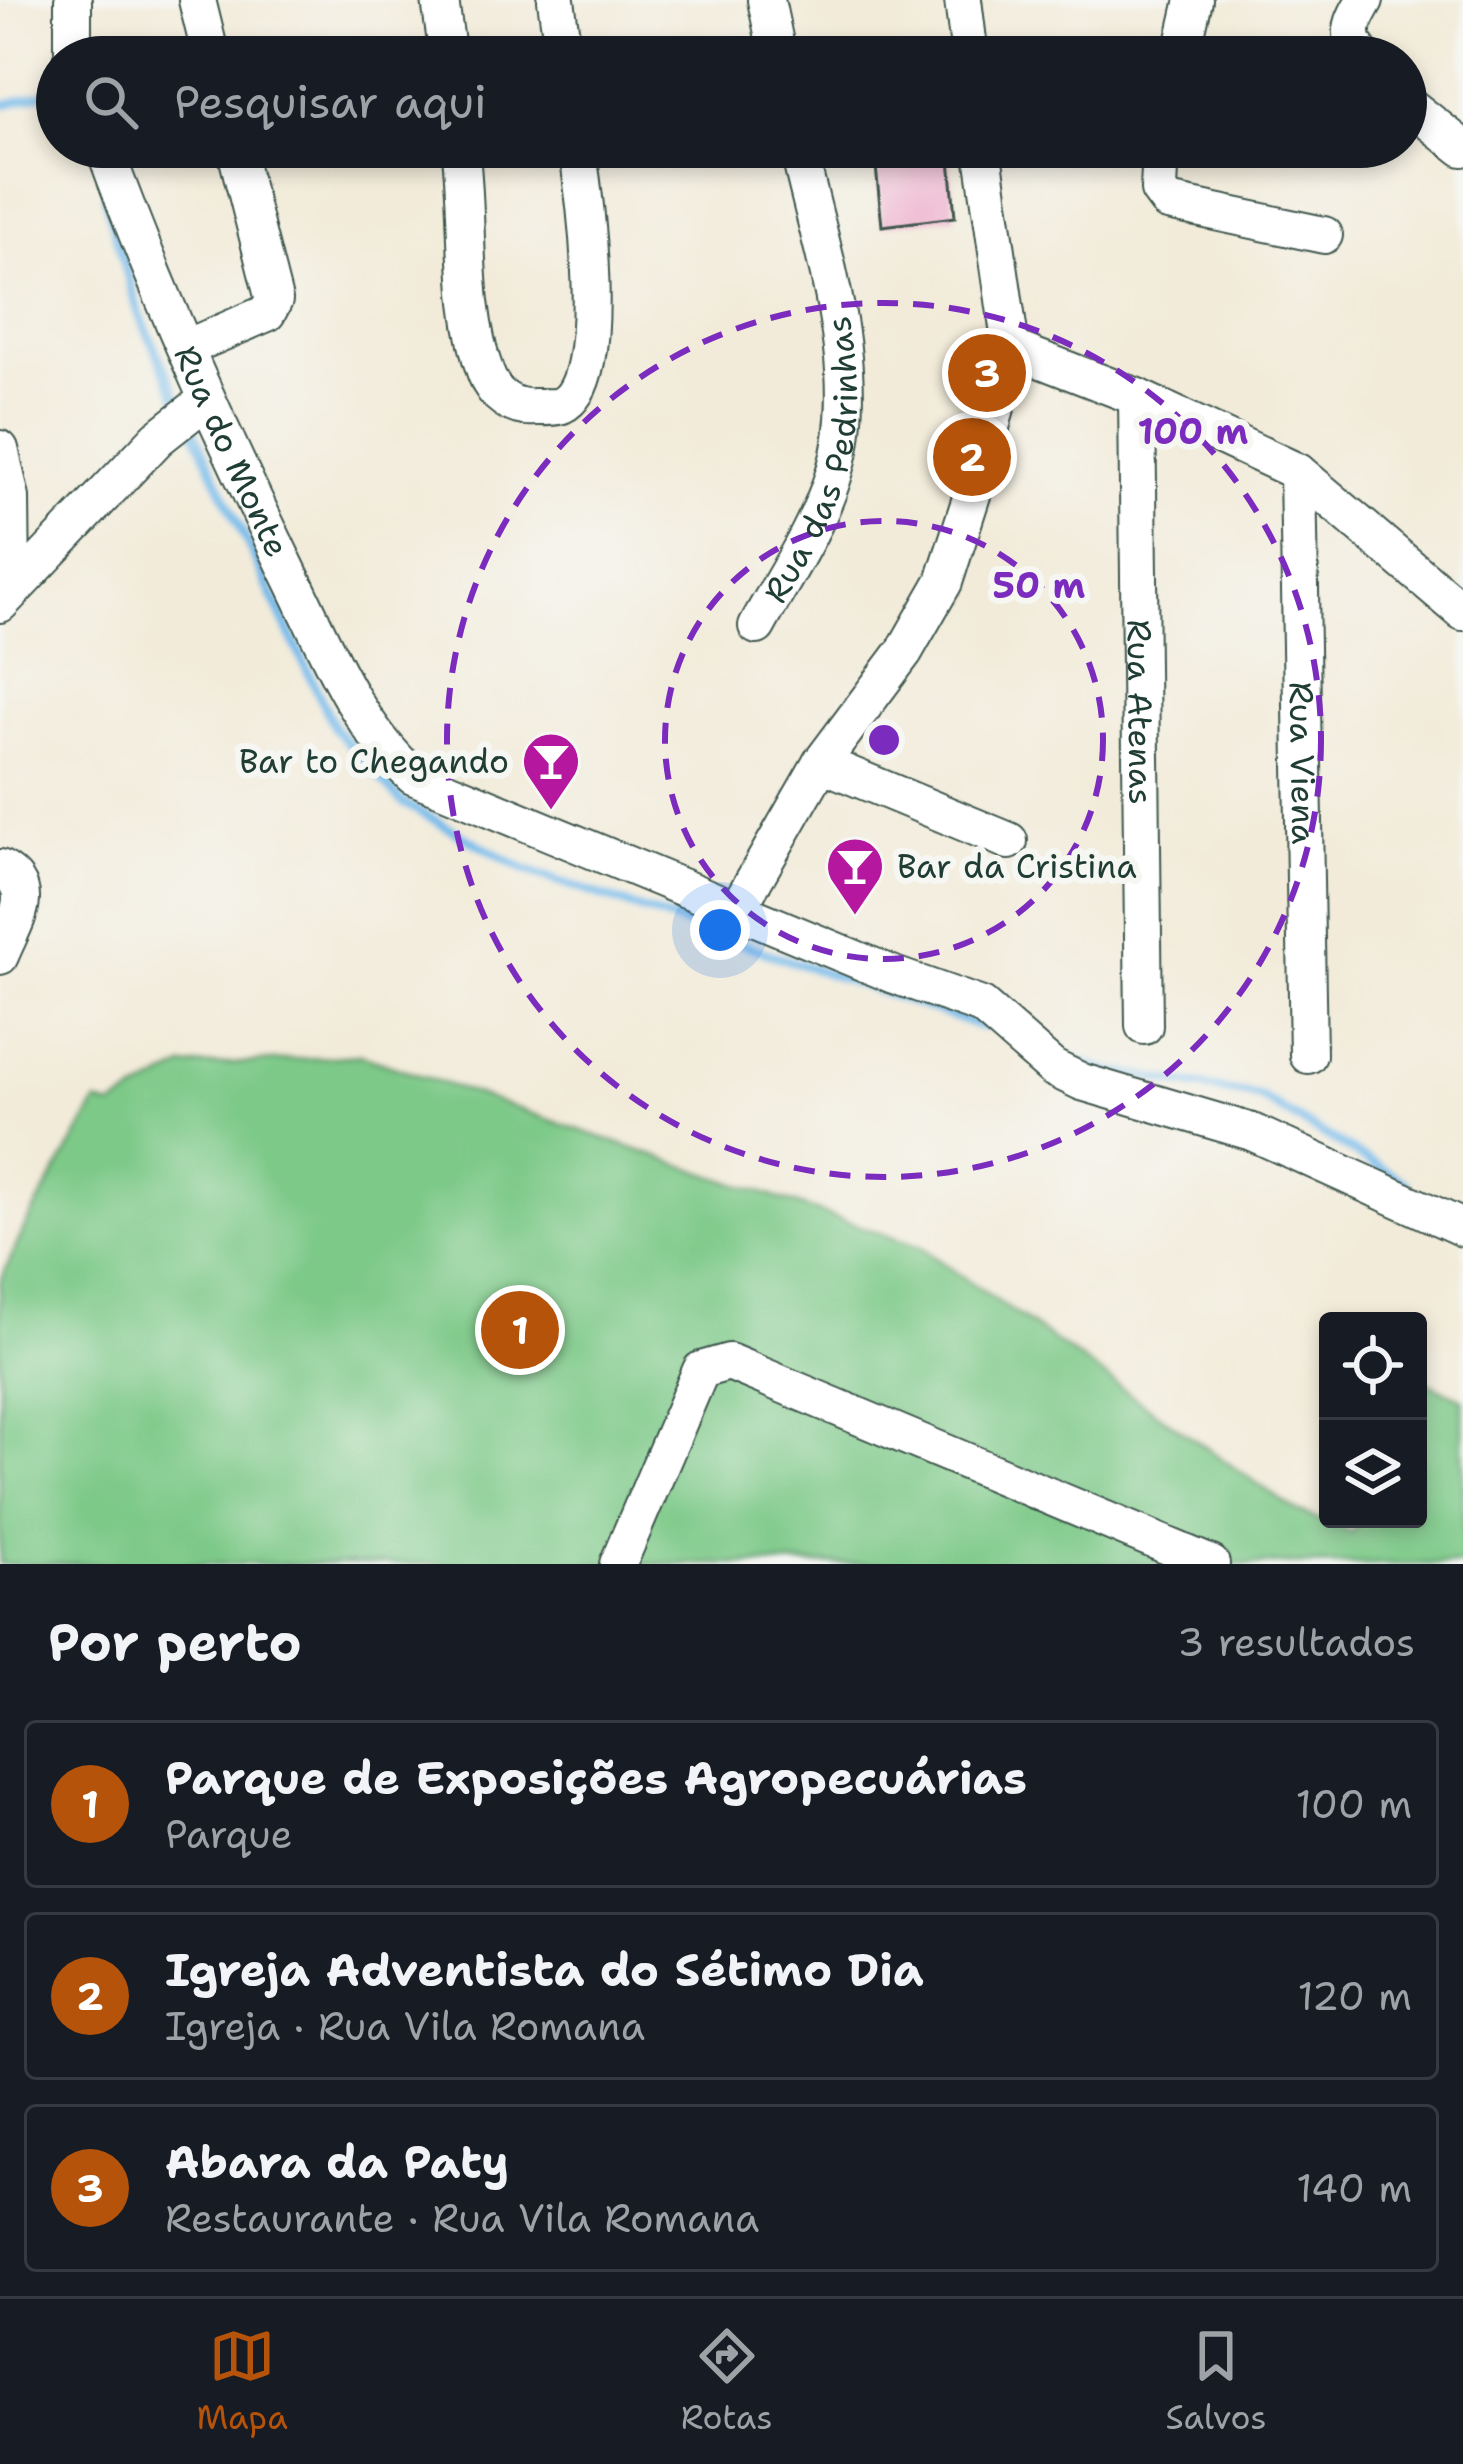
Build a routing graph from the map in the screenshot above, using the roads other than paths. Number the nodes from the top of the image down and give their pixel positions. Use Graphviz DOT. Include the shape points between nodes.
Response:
graph roads {
  1 [pos="73,0"];
  2 [pos="197,0"];
  3 [pos="440,0"];
  4 [pos="556,0"];
  5 [pos="766,0"];
  6 [pos="962,0"];
  7 [pos="1194,0"];
  8 [pos="1365,0"];
  9 [pos="74,36"];
  10 [pos="206,36"];
  11 [pos="445,36"];
  12 [pos="561,36"];
  13 [pos="774,36"];
  14 [pos="967,36"];
  15 [pos="1186,36"];
  16 [pos="1352,36"];
  17 [pos="1427,120"];
  18 [pos="1463,148"];
  19 [pos="113,168"];
  20 [pos="240,168"];
  21 [pos="462,168"];
  22 [pos="580,168"];
  23 [pos="803,168"];
  24 [pos="985,168"];
  25 [pos="1160,168"];
  26 [pos="1324,235"];
  27 [pos="186,348"];
  28 [pos="1011,349"];
  29 [pos="1137,397"];
  30 [pos="187,415"];
  31 [pos="0,449"];
  32 [pos="1298,472"];
  33 [pos="1456,589"];
  34 [pos="6,595"];
  35 [pos="757,626"];
  36 [pos="821,763"];
  37 [pos="1009,841"];
  38 [pos="0,868"];
  39 [pos="738,908"];
  40 [pos="0,956"];
  41 [pos="1144,1026"];
  42 [pos="1309,1054"];
  43 [pos="1463,1228"];
  44 [pos="618,1564"];
  45 [pos="1211,1564"];
  1 -- 9 [label="street"];
  2 -- 10 [label="street"];
  3 -- 11 [label="street"];
  4 -- 12 [label="street"];
  5 -- 13 [label="street"];
  6 -- 14 [label="street"];
  7 -- 15 [label="street"];
  8 -- 16 [label="street"];
  17 -- 18 [label="street"];
  19 -- 27 [label="street, Rua do Monte"];
  20 -- 27 [label="street" via="274,300 267,313"];
  21 -- 22 [label="street" via="486,376 496,393 526,408 562,405 572,396 589,339"];
  23 -- 35 [label="street, Rua das Pedrinhas" via="834,310 841,442 824,503"];
  24 -- 28 [label="street"];
  25 -- 26 [label="street" via="1159,190 1168,202"];
  27 -- 30 [label="street, Rua do Monte"];
  28 -- 29 [label="street"];
  28 -- 36 [label="street" via="944,582 904,652"];
  29 -- 32 [label="street"];
  29 -- 41 [label="street, Rua Atenas"];
  30 -- 34 [label="street"];
  30 -- 39 [label="street, Rua do Monte" via="378,744 413,776"];
  31 -- 34 [label="street" via="11,498"];
  32 -- 33 [label="street"];
  32 -- 42 [label="street, Rua Viena"];
  36 -- 37 [label="street"];
  36 -- 39 [label="street"];
  38 -- 40 [label="street" via="24,889"];
  39 -- 43 [label="street" via="982,1006 1054,1068 1252,1132"];
  44 -- 45 [label="street" via="680,1408 701,1370 728,1362"];
}
